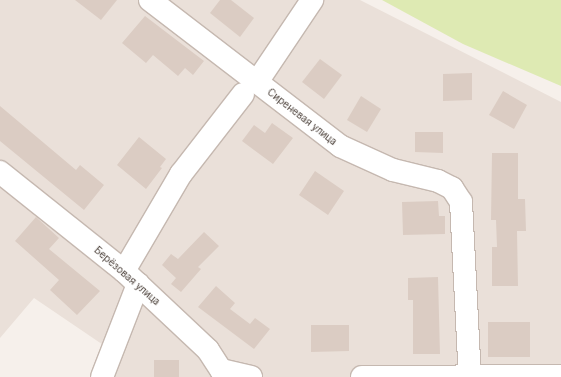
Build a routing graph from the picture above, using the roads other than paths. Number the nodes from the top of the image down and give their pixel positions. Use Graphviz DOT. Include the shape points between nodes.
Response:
graph roads {
  1 [pos="150,0"];
  2 [pos="312,0"];
  3 [pos="250,88"];
  4 [pos="0,172"];
  5 [pos="131,278"];
  6 [pos="219,373"];
  7 [pos="470,376"];
  8 [pos="561,376"];
  9 [pos="102,377"];
  10 [pos="251,377"];
  11 [pos="362,377"];
  1 -- 3 [label="street, Сиреневая улица"];
  2 -- 3 [label="street"];
  3 -- 5 [label="street" via="181,174"];
  3 -- 7 [label="street, Сиреневая улица" via="340,146 393,170 438,181 452,188 461,202"];
  4 -- 5 [label="street, Берёзовая улица"];
  5 -- 6 [label="street, Берёзовая улица" via="208,350"];
  5 -- 9 [label="street"];
  6 -- 10 [label="street, Берёзовая улица"];
  7 -- 8 [label="street"];
  7 -- 11 [label="street"];
}
